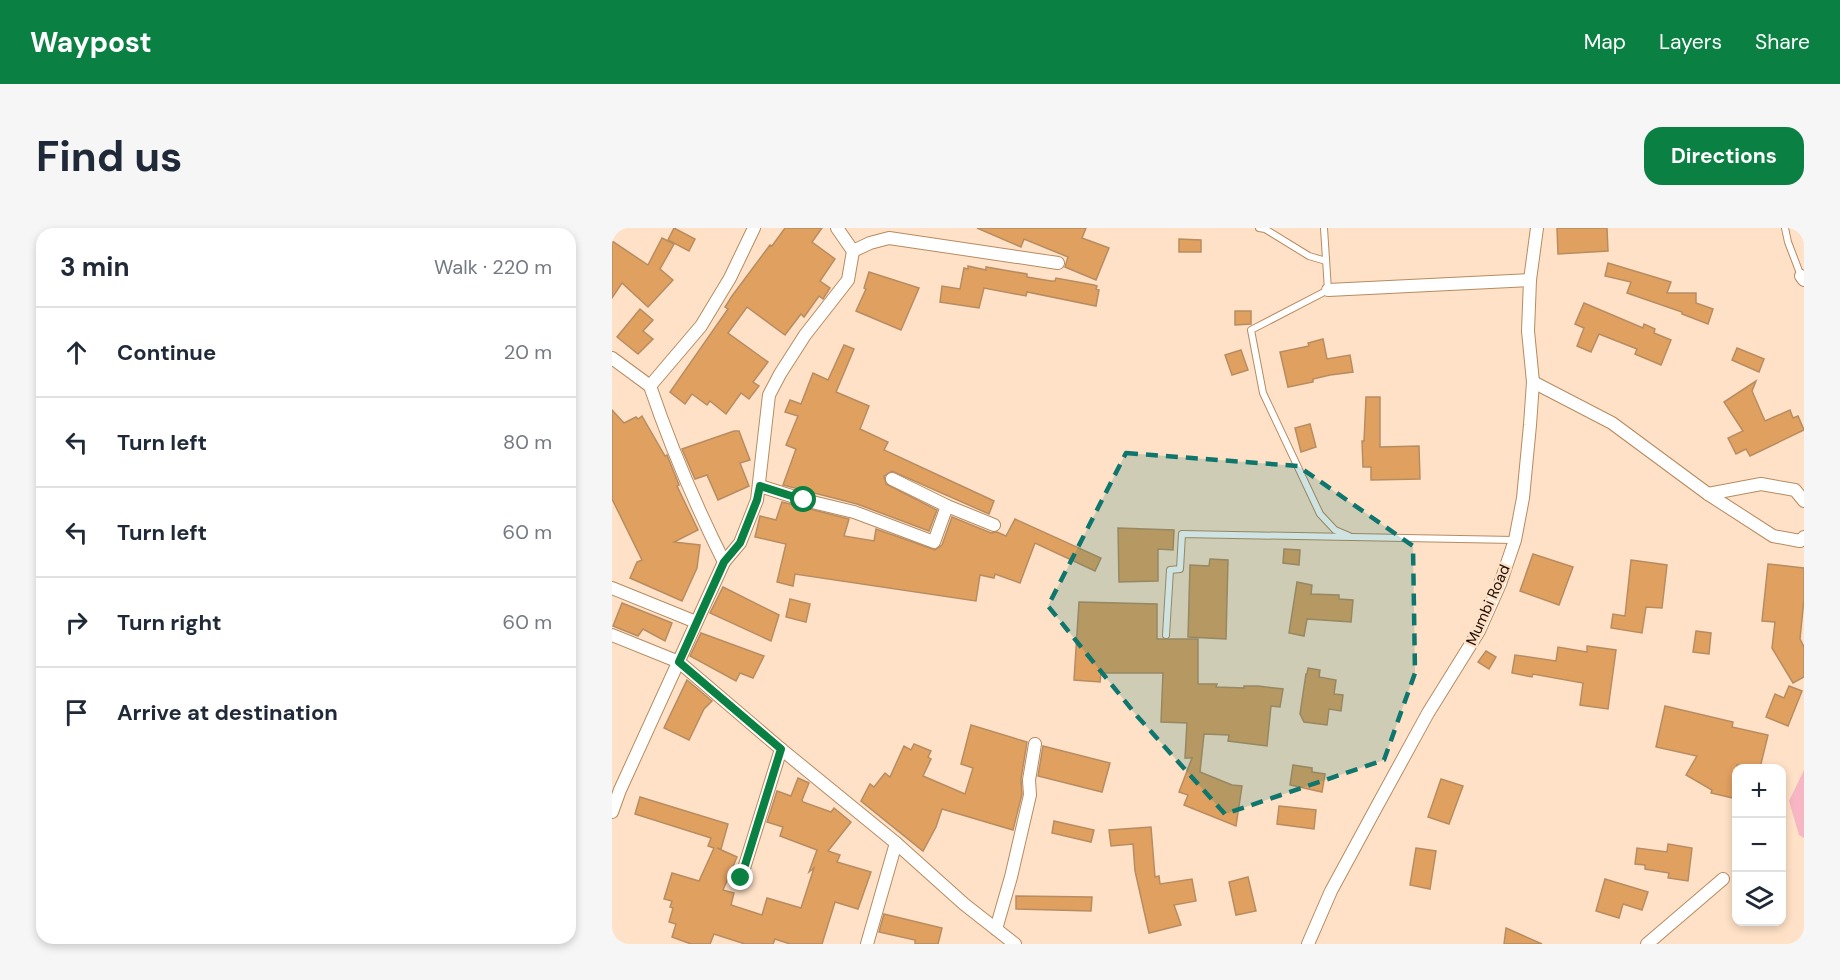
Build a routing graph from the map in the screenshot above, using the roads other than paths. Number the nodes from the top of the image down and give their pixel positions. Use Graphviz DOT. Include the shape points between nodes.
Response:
graph roads {
  1 [pos="754,228"];
  2 [pos="837,228"];
  3 [pos="1259,228"];
  4 [pos="1324,228"];
  5 [pos="1537,228"];
  6 [pos="1785,228"];
  7 [pos="853,251"];
  8 [pos="1326,261"];
  9 [pos="1058,263"];
  10 [pos="1803,278"];
  11 [pos="1530,280"];
  12 [pos="1328,290"];
  13 [pos="612,358"];
  14 [pos="1533,382"];
  15 [pos="650,386"];
  16 [pos="892,479"];
  17 [pos="760,486"];
  18 [pos="1708,494"];
  19 [pos="1804,501"];
  20 [pos="947,506"];
  21 [pos="994,525"];
  22 [pos="1804,537"];
  23 [pos="1352,538"];
  24 [pos="1515,540"];
  25 [pos="724,562"];
  26 [pos="612,588"];
  27 [pos="696,622"];
  28 [pos="612,635"];
  29 [pos="1166,635"];
  30 [pos="679,662"];
  31 [pos="1035,744"];
  32 [pos="781,749"];
  33 [pos="612,812"];
  34 [pos="896,843"];
  35 [pos="741,878"];
  36 [pos="1723,879"];
  37 [pos="996,929"];
  38 [pos="867,944"];
  39 [pos="1015,944"];
  40 [pos="1308,944"];
  41 [pos="1647,944"];
  1 -- 15 [label="street" via="701,326"];
  2 -- 7 [label="street"];
  3 -- 8 [label="lane" via="1309,256"];
  4 -- 8 [label="lane"];
  5 -- 11 [label="street, Mumbi Road"];
  6 -- 10 [label="lane"];
  7 -- 9 [label="street" via="889,238"];
  7 -- 17 [label="street" via="848,280 806,335 769,395"];
  8 -- 12 [label="lane"];
  11 -- 12 [label="street"];
  11 -- 14 [label="street, Mumbi Road" via="1528,331"];
  12 -- 23 [label="lane" via="1251,330 1263,393 1320,514 1335,530"];
  13 -- 15 [label="street"];
  14 -- 18 [label="street" via="1612,423"];
  14 -- 24 [label="street, Mumbi Road"];
  15 -- 25 [label="street" via="671,448"];
  16 -- 20 [label="street"];
  17 -- 20 [label="street" via="854,512 934,542"];
  17 -- 25 [label="street" via="740,543"];
  18 -- 19 [label="street" via="1761,484 1795,490"];
  18 -- 22 [label="street" via="1773,536 1800,541"];
  20 -- 21 [label="street"];
  23 -- 24 [label="lane"];
  23 -- 29 [label="lane" via="1182,534 1180,569 1170,570"];
  24 -- 40 [label="street, Mumbi Road" via="1479,631 1381,799 1331,891"];
  25 -- 27 [label="street"];
  26 -- 27 [label="street"];
  27 -- 30 [label="street"];
  28 -- 30 [label="street"];
  30 -- 32 [label="street"];
  30 -- 33 [label="street"];
  31 -- 37 [label="street" via="1030,795"];
  32 -- 34 [label="street"];
  32 -- 35 [label="street"];
  34 -- 37 [label="street"];
  34 -- 38 [label="street"];
  36 -- 41 [label="street"];
  37 -- 39 [label="street"];
}
